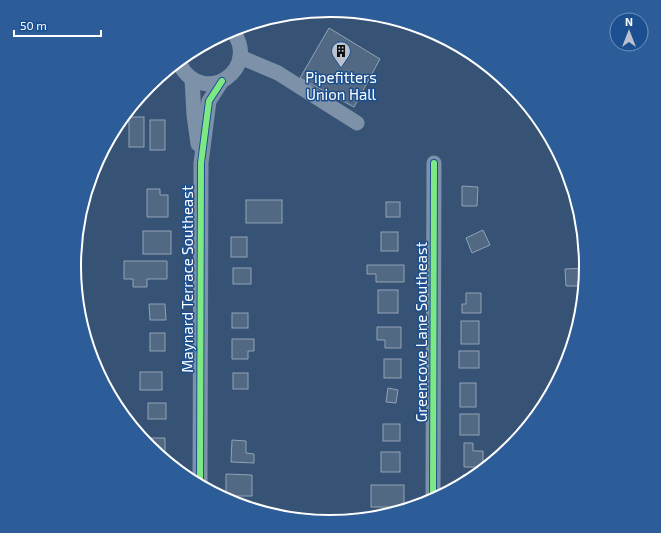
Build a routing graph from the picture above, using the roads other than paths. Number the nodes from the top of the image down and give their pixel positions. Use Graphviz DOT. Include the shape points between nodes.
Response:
graph roads {
  1 [pos="236,36"];
  2 [pos="240,57"];
  3 [pos="182,71"];
  4 [pos="222,81"];
  5 [pos="357,123"];
  6 [pos="200,163"];
  7 [pos="434,163"];
  8 [pos="200,479"];
  9 [pos="433,494"];
  1 -- 2 [label="street"];
  2 -- 4 [label="street, Maynard Terrace Southeast" via="231,75"];
  2 -- 5 [label="street" via="278,73"];
  3 -- 4 [label="street" via="202,83"];
  3 -- 6 [label="street, Maynard Terrace Southeast" via="194,115"];
  4 -- 6 [label="street, Maynard Terrace Southeast" via="209,101"];
  6 -- 8 [label="street, Maynard Terrace Southeast"];
  7 -- 9 [label="street, Greencove Lane Southeast"];
}
